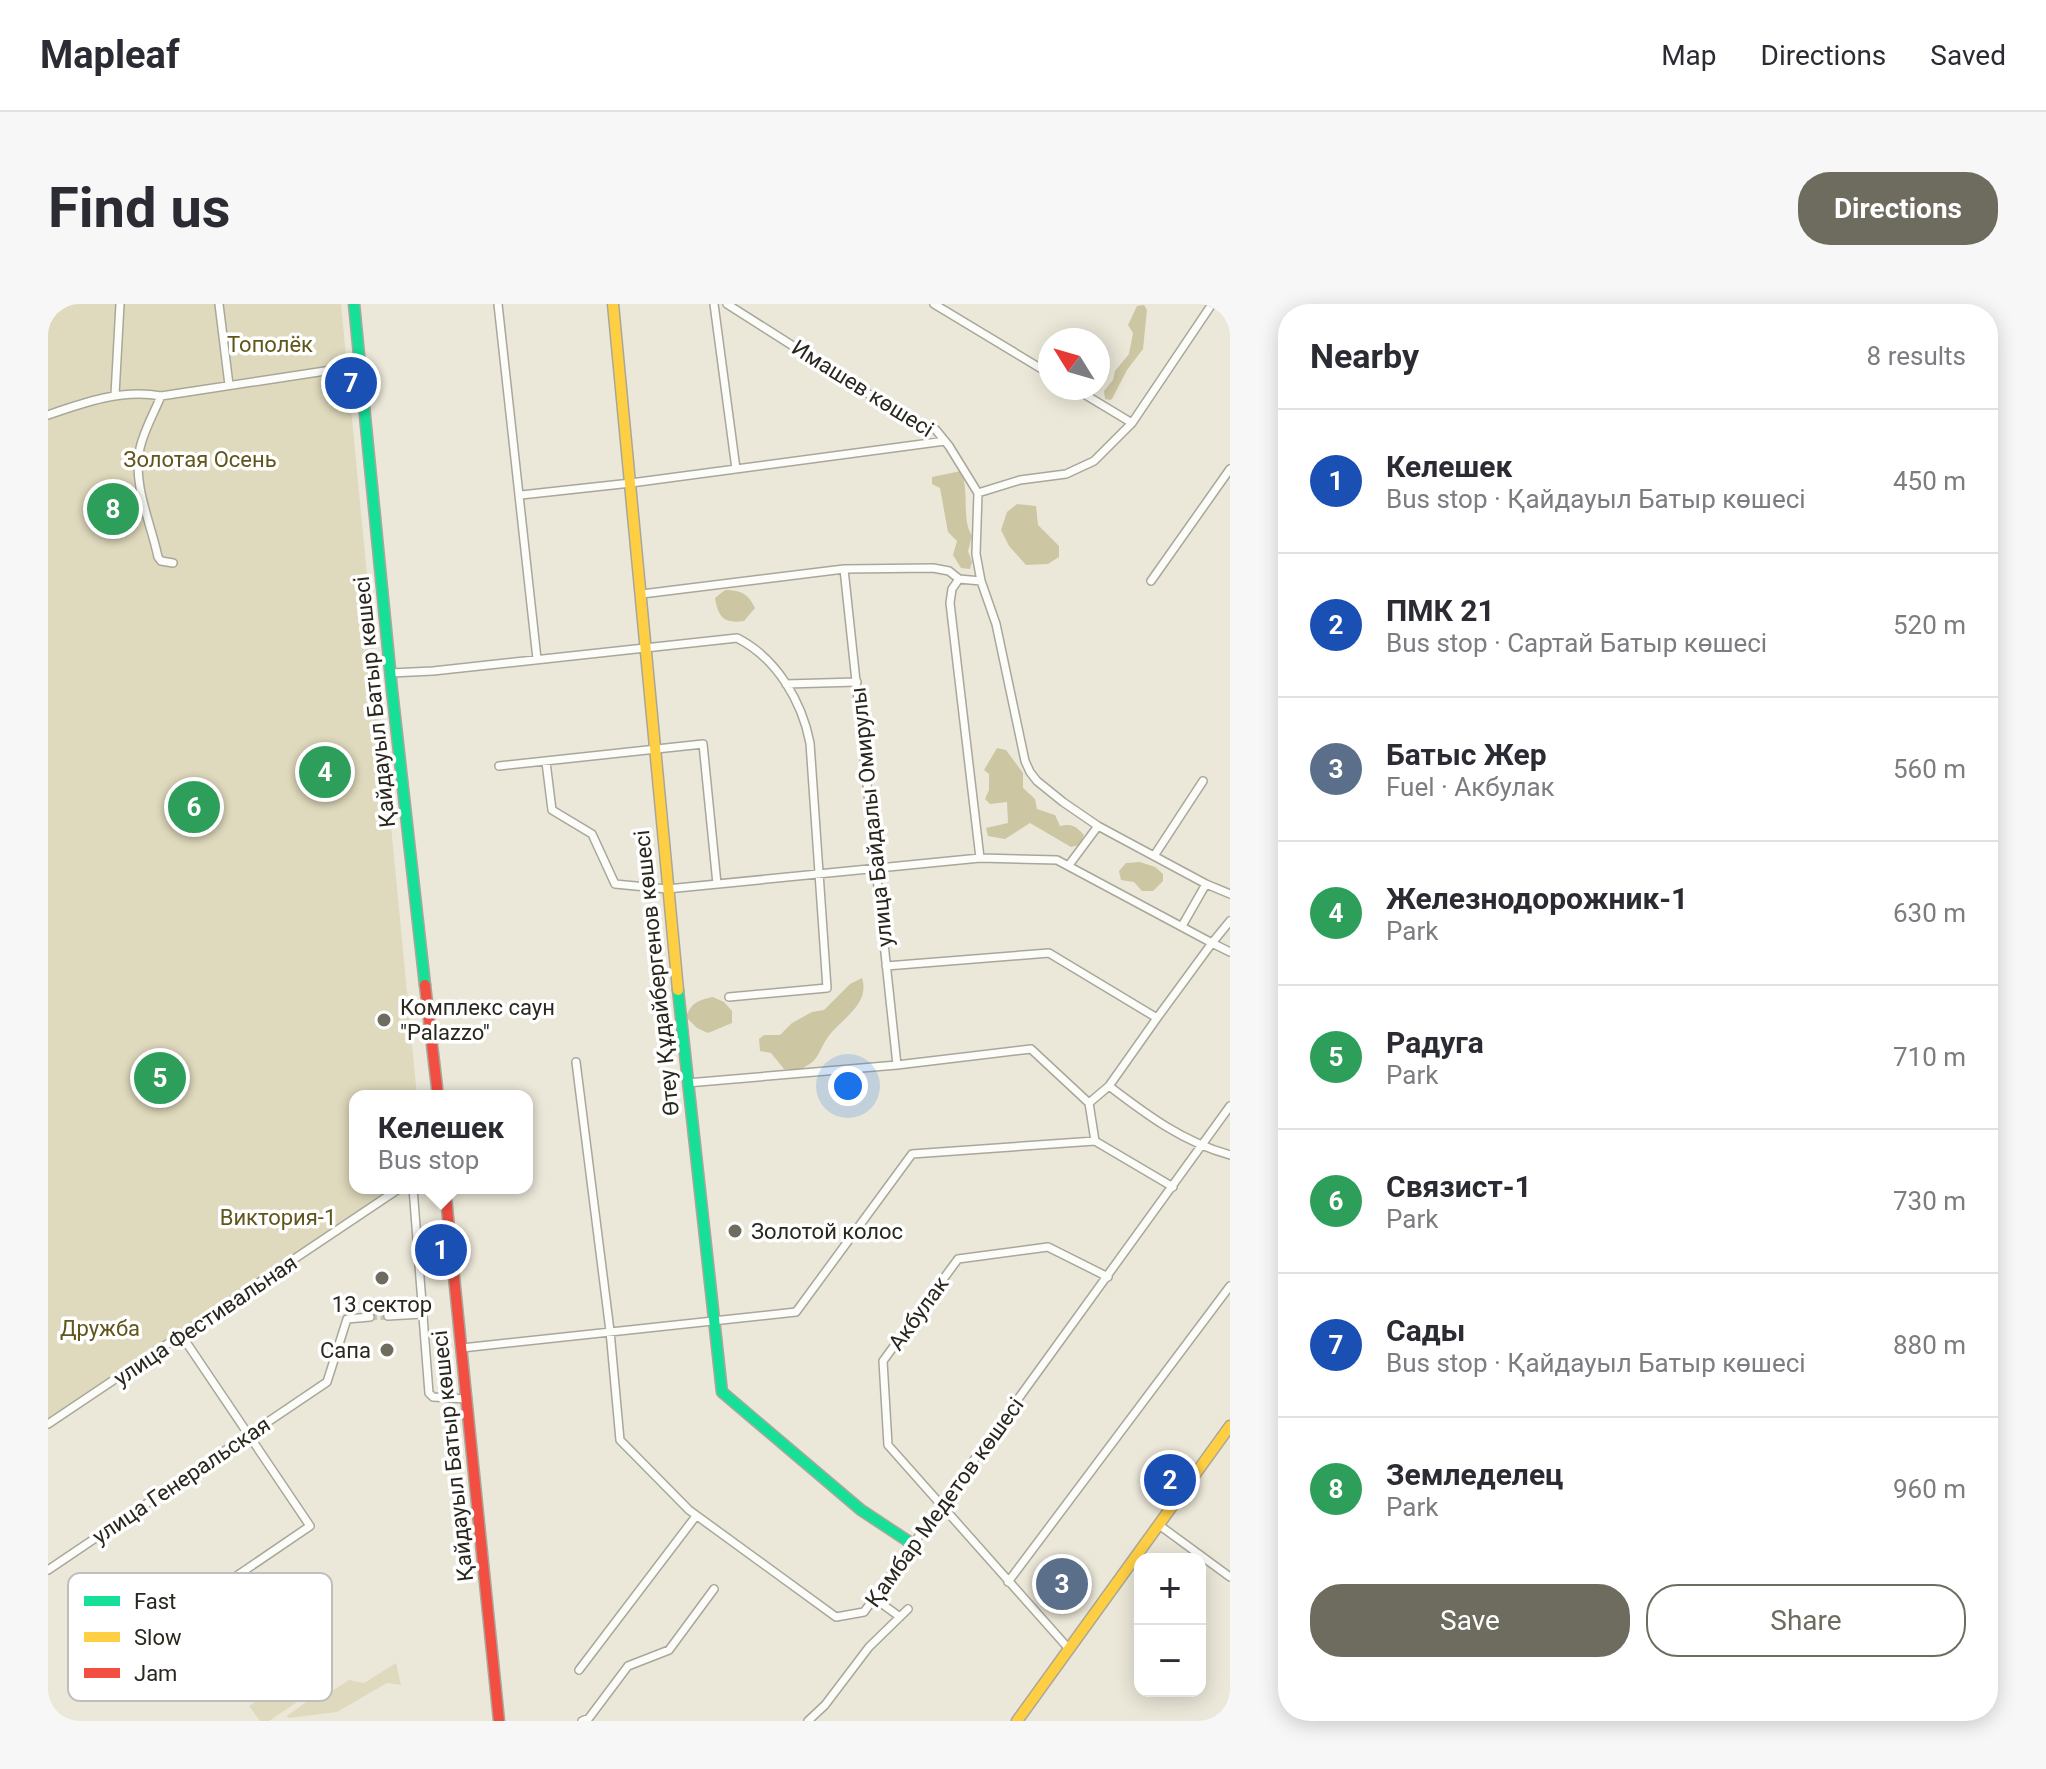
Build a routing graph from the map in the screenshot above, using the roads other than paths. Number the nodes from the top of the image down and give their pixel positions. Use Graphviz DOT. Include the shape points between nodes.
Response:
graph roads {
  1 [pos="120,304"];
  2 [pos="219,304"];
  3 [pos="354,304"];
  4 [pos="498,304"];
  5 [pos="613,304"];
  6 [pos="714,304"];
  7 [pos="727,304"];
  8 [pos="934,304"];
  9 [pos="1212,304"];
  10 [pos="1221,304"];
  11 [pos="1230,311"];
  12 [pos="358,366"];
  13 [pos="1038,367"];
  14 [pos="229,385"];
  15 [pos="115,395"];
  16 [pos="161,396"];
  17 [pos="1094,400"];
  18 [pos="48,415"];
  19 [pos="1132,423"];
  20 [pos="945,441"];
  21 [pos="736,469"];
  22 [pos="1230,469"];
  23 [pos="631,483"];
  24 [pos="978,493"];
  25 [pos="521,495"];
  26 [pos="173,563"];
  27 [pos="844,569"];
  28 [pos="959,579"];
  29 [pos="981,581"];
  30 [pos="1151,581"];
  31 [pos="642,594"];
  32 [pos="647,646"];
  33 [pos="537,659"];
  34 [pos="391,673"];
  35 [pos="857,682"];
  36 [pos="786,684"];
  37 [pos="655,748"];
  38 [pos="546,762"];
  39 [pos="499,766"];
  40 [pos="1203,781"];
  41 [pos="1098,826"];
  42 [pos="1154,856"];
  43 [pos="980,858"];
  44 [pos="1069,865"];
  45 [pos="878,867"];
  46 [pos="819,874"];
  47 [pos="717,884"];
  48 [pos="1206,884"];
  49 [pos="667,889"];
  50 [pos="1230,894"];
  51 [pos="1230,921"];
  52 [pos="1182,926"];
  53 [pos="1212,943"];
  54 [pos="1230,952"];
  55 [pos="886,966"];
  56 [pos="729,997"];
  57 [pos="1157,1018"];
  58 [pos="576,1062"];
  59 [pos="897,1065"];
  60 [pos="687,1083"];
  61 [pos="1109,1086"];
  62 [pos="437,1090"];
  63 [pos="1089,1103"];
  64 [pos="1230,1106"];
  65 [pos="1095,1141"];
  66 [pos="1202,1147"];
  67 [pos="1230,1155"];
  68 [pos="1173,1187"];
  69 [pos="391,1194"];
  70 [pos="413,1194"];
  71 [pos="446,1194"];
  72 [pos="1108,1277"];
  73 [pos="1230,1286"];
  74 [pos="422,1314"];
  75 [pos="388,1316"];
  76 [pos="370,1317"];
  77 [pos="713,1322"];
  78 [pos="610,1331"];
  79 [pos="182,1336"];
  80 [pos="462,1348"];
  81 [pos="466,1399"];
  82 [pos="48,1424"];
  83 [pos="1230,1426"];
  84 [pos="249,1435"];
  85 [pos="942,1507"];
  86 [pos="696,1516"];
  87 [pos="1159,1525"];
  88 [pos="914,1545"];
  89 [pos="48,1570"];
  90 [pos="241,1573"];
  91 [pos="1230,1577"];
  92 [pos="1008,1582"];
  93 [pos="714,1589"];
  94 [pos="874,1598"];
  95 [pos="908,1609"];
  96 [pos="900,1617"];
  97 [pos="1069,1649"];
  98 [pos="579,1670"];
  99 [pos="588,1720"];
  100 [pos="499,1721"];
  101 [pos="808,1721"];
  102 [pos="1017,1721"];
  1 -- 15 [label="street"];
  2 -- 14 [label="street"];
  3 -- 12 [label="main road, Қайдауыл Батыр көшесі"];
  4 -- 25 [label="street"];
  5 -- 23 [label="main road, Өтеу Құдайбергенов көшесі"];
  6 -- 21 [label="street"];
  7 -- 20 [label="street, Имашев көшесі" via="900,414 936,430"];
  8 -- 13 [label="street"];
  9 -- 19 [label="street"];
  10 -- 11 [label="street"];
  12 -- 14 [label="street"];
  12 -- 34 [label="main road, Қайдауыл Батыр көшесі"];
  14 -- 16 [label="street"];
  15 -- 16 [label="street"];
  15 -- 18 [label="street"];
  16 -- 26 [label="street" via="139,451 138,471 158,557"];
  17 -- 19 [label="street"];
  19 -- 24 [label="street" via="1083,468"];
  20 -- 21 [label="street"];
  20 -- 24 [label="street, Имашев көшесі"];
  21 -- 23 [label="street"];
  22 -- 30 [label="street"];
  23 -- 25 [label="street"];
  23 -- 31 [label="main road, Өтеу Құдайбергенов көшесі"];
  24 -- 29 [label="street" via="976,554"];
  25 -- 33 [label="street"];
  27 -- 28 [label="street" via="933,568"];
  27 -- 31 [label="street"];
  27 -- 35 [label="street, улица Байдалы Омирулы"];
  28 -- 29 [label="street"];
  28 -- 43 [label="street" via="950,603"];
  29 -- 41 [label="street" via="996,624 1025,761 1037,781"];
  31 -- 32 [label="main road, Өтеу Құдайбергенов көшесі"];
  32 -- 33 [label="street"];
  32 -- 36 [label="street" via="737,638"];
  32 -- 37 [label="main road, Өтеу Құдайбергенов көшесі"];
  33 -- 34 [label="street"];
  34 -- 62 [label="main road, Қайдауыл Батыр көшесі"];
  35 -- 36 [label="street"];
  35 -- 45 [label="street, улица Байдалы Омирулы"];
  36 -- 46 [label="street" via="805,718 810,743"];
  37 -- 38 [label="street"];
  37 -- 47 [label="street" via="703,744"];
  37 -- 49 [label="main road, Өтеу Құдайбергенов көшесі"];
  38 -- 39 [label="street"];
  38 -- 49 [label="street" via="552,810 592,834 615,884"];
  40 -- 42 [label="street"];
  41 -- 42 [label="street"];
  41 -- 44 [label="street"];
  42 -- 48 [label="street"];
  43 -- 44 [label="street" via="1057,860"];
  43 -- 45 [label="street"];
  44 -- 52 [label="street"];
  45 -- 46 [label="street"];
  45 -- 55 [label="street, улица Байдалы Омирулы"];
  46 -- 47 [label="street"];
  46 -- 56 [label="street" via="827,988"];
  47 -- 49 [label="street"];
  48 -- 50 [label="street"];
  48 -- 52 [label="street"];
  49 -- 60 [label="main road, Өтеу Құдайбергенов көшесі"];
  51 -- 53 [label="street"];
  52 -- 53 [label="street"];
  53 -- 54 [label="street"];
  53 -- 57 [label="street"];
  55 -- 57 [label="street" via="1049,953"];
  55 -- 59 [label="street, улица Байдалы Омирулы"];
  57 -- 61 [label="street"];
  58 -- 78 [label="street, Қамбар Медетов көшесі"];
  59 -- 60 [label="street"];
  59 -- 63 [label="street" via="1031,1049"];
  60 -- 77 [label="main road, Өтеу Құдайбергенов көшесі"];
  61 -- 63 [label="street"];
  61 -- 66 [label="street" via="1153,1120"];
  63 -- 65 [label="street"];
  64 -- 66 [label="street, Қамбар Медетов көшесі"];
  65 -- 68 [label="street"];
  65 -- 77 [label="street" via="912,1154 796,1312"];
  66 -- 67 [label="street"];
  66 -- 68 [label="street, Қамбар Медетов көшесі"];
  68 -- 72 [label="street, Қамбар Медетов көшесі"];
  69 -- 79 [label="street, улица Фестивальная"];
  70 -- 74 [label="street"];
  71 -- 80 [label="main road, Қайдауыл Батыр көшесі"];
  72 -- 85 [label="street, Қамбар Медетов көшесі"];
  72 -- 85 [label="street, Акбулак" via="1048,1247 958,1259 883,1361 888,1445"];
  73 -- 92 [label="street"];
  74 -- 75 [label="street"];
  74 -- 81 [label="street" via="429,1395"];
  76 -- 84 [label="street, улица Генеральская" via="347,1319 327,1382"];
  77 -- 78 [label="street"];
  77 -- 88 [label="main road, Өтеу Құдайбергенов көшесі" via="722,1392 861,1510"];
  78 -- 80 [label="street"];
  78 -- 86 [label="street, Қамбар Медетов көшесі" via="620,1440"];
  79 -- 82 [label="street, улица Фестивальная"];
  79 -- 84 [label="street"];
  80 -- 81 [label="main road, Қайдауыл Батыр көшесі"];
  81 -- 100 [label="main road, Қайдауыл Батыр көшесі"];
  83 -- 87 [label="main road"];
  84 -- 89 [label="street, улица Генеральская"];
  84 -- 90 [label="street" via="310,1526"];
  85 -- 88 [label="street, Қамбар Медетов көшесі"];
  85 -- 92 [label="street, Акбулак"];
  86 -- 94 [label="street, Қамбар Медетов көшесі" via="836,1617 864,1612"];
  86 -- 98 [label="street"];
  87 -- 91 [label="street"];
  87 -- 97 [label="main road"];
  88 -- 94 [label="street, Қамбар Медетов көшесі"];
  92 -- 97 [label="street, Акбулак"];
  93 -- 99 [label="street" via="669,1650 628,1666"];
  94 -- 96 [label="street"];
  95 -- 96 [label="street"];
  96 -- 101 [label="street"];
  97 -- 102 [label="main road"];
}
